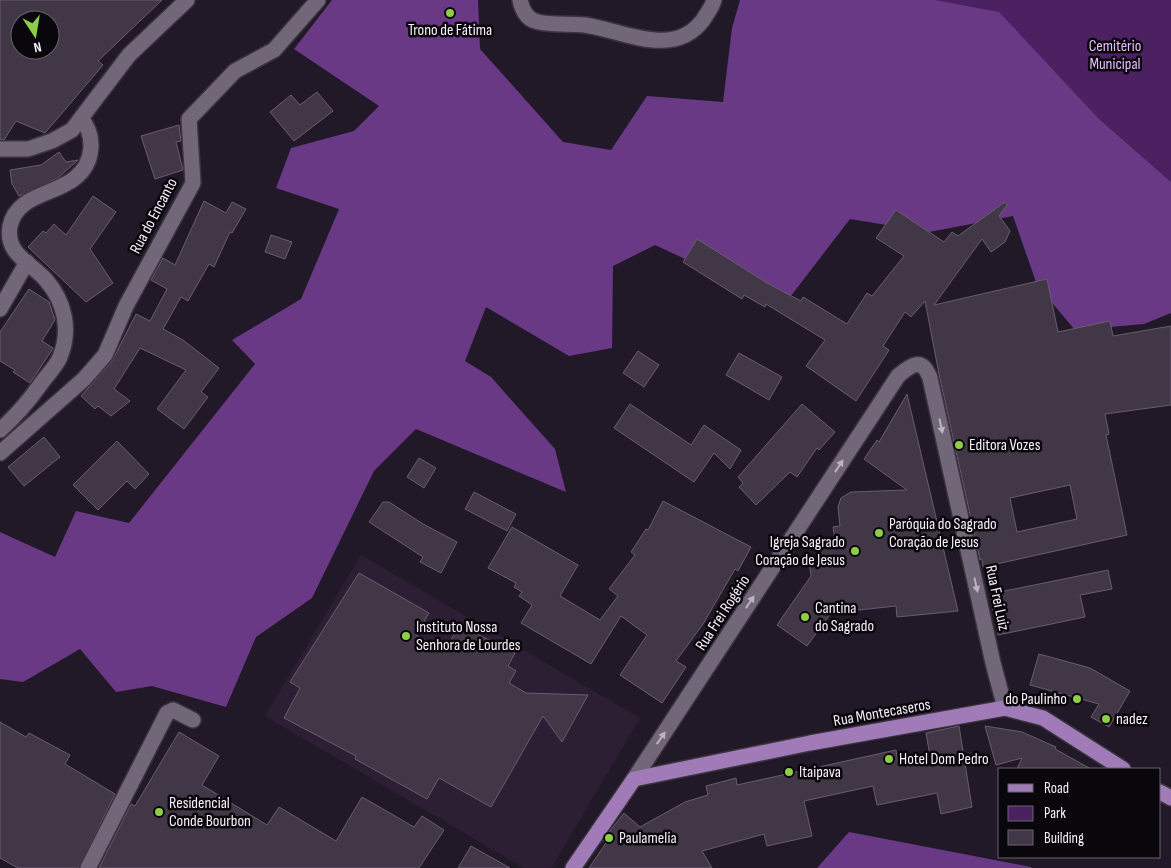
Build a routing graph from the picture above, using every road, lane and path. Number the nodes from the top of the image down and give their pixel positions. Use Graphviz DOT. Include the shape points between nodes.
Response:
graph roads {
  1 [pos="187,0"];
  2 [pos="318,0"];
  3 [pos="520,0"];
  4 [pos="714,0"];
  5 [pos="81,118"];
  6 [pos="0,149"];
  7 [pos="27,262"];
  8 [pos="0,309"];
  9 [pos="930,378"];
  10 [pos="0,430"];
  11 [pos="0,453"];
  12 [pos="1005,708"];
  13 [pos="193,720"];
  14 [pos="1121,768"];
  15 [pos="634,778"];
  16 [pos="88,868"];
  17 [pos="573,868"];
  1 -- 5 [label="street" via="129,55"];
  2 -- 11 [label="street, Rua do Encanto" via="274,50 235,71 189,119 193,183 126,306 106,355 84,379"];
  3 -- 4 [label="street" via="527,16 536,21 585,25 659,42 682,39 698,26"];
  5 -- 6 [label="street" via="72,130 52,141 28,149"];
  5 -- 7 [label="street" via="89,127 92,144 88,162 75,178 20,208 10,225 9,241 15,252"];
  7 -- 8 [label="street"];
  7 -- 10 [label="street" via="46,280 60,300 66,335 59,358 20,413"];
  9 -- 12 [label="street, Rua Frei Luiz, one-way"];
  15 -- 9 [label="street, Rua Frei Rogério, one-way" via="898,376 915,365 922,365"];
  12 -- 14 [label="main road, Rua Montecaseros" via="1043,718"];
  12 -- 15 [label="main road, Rua Montecaseros"];
  13 -- 16 [label="street" via="173,710 167,713"];
  15 -- 17 [label="main road"];
}
